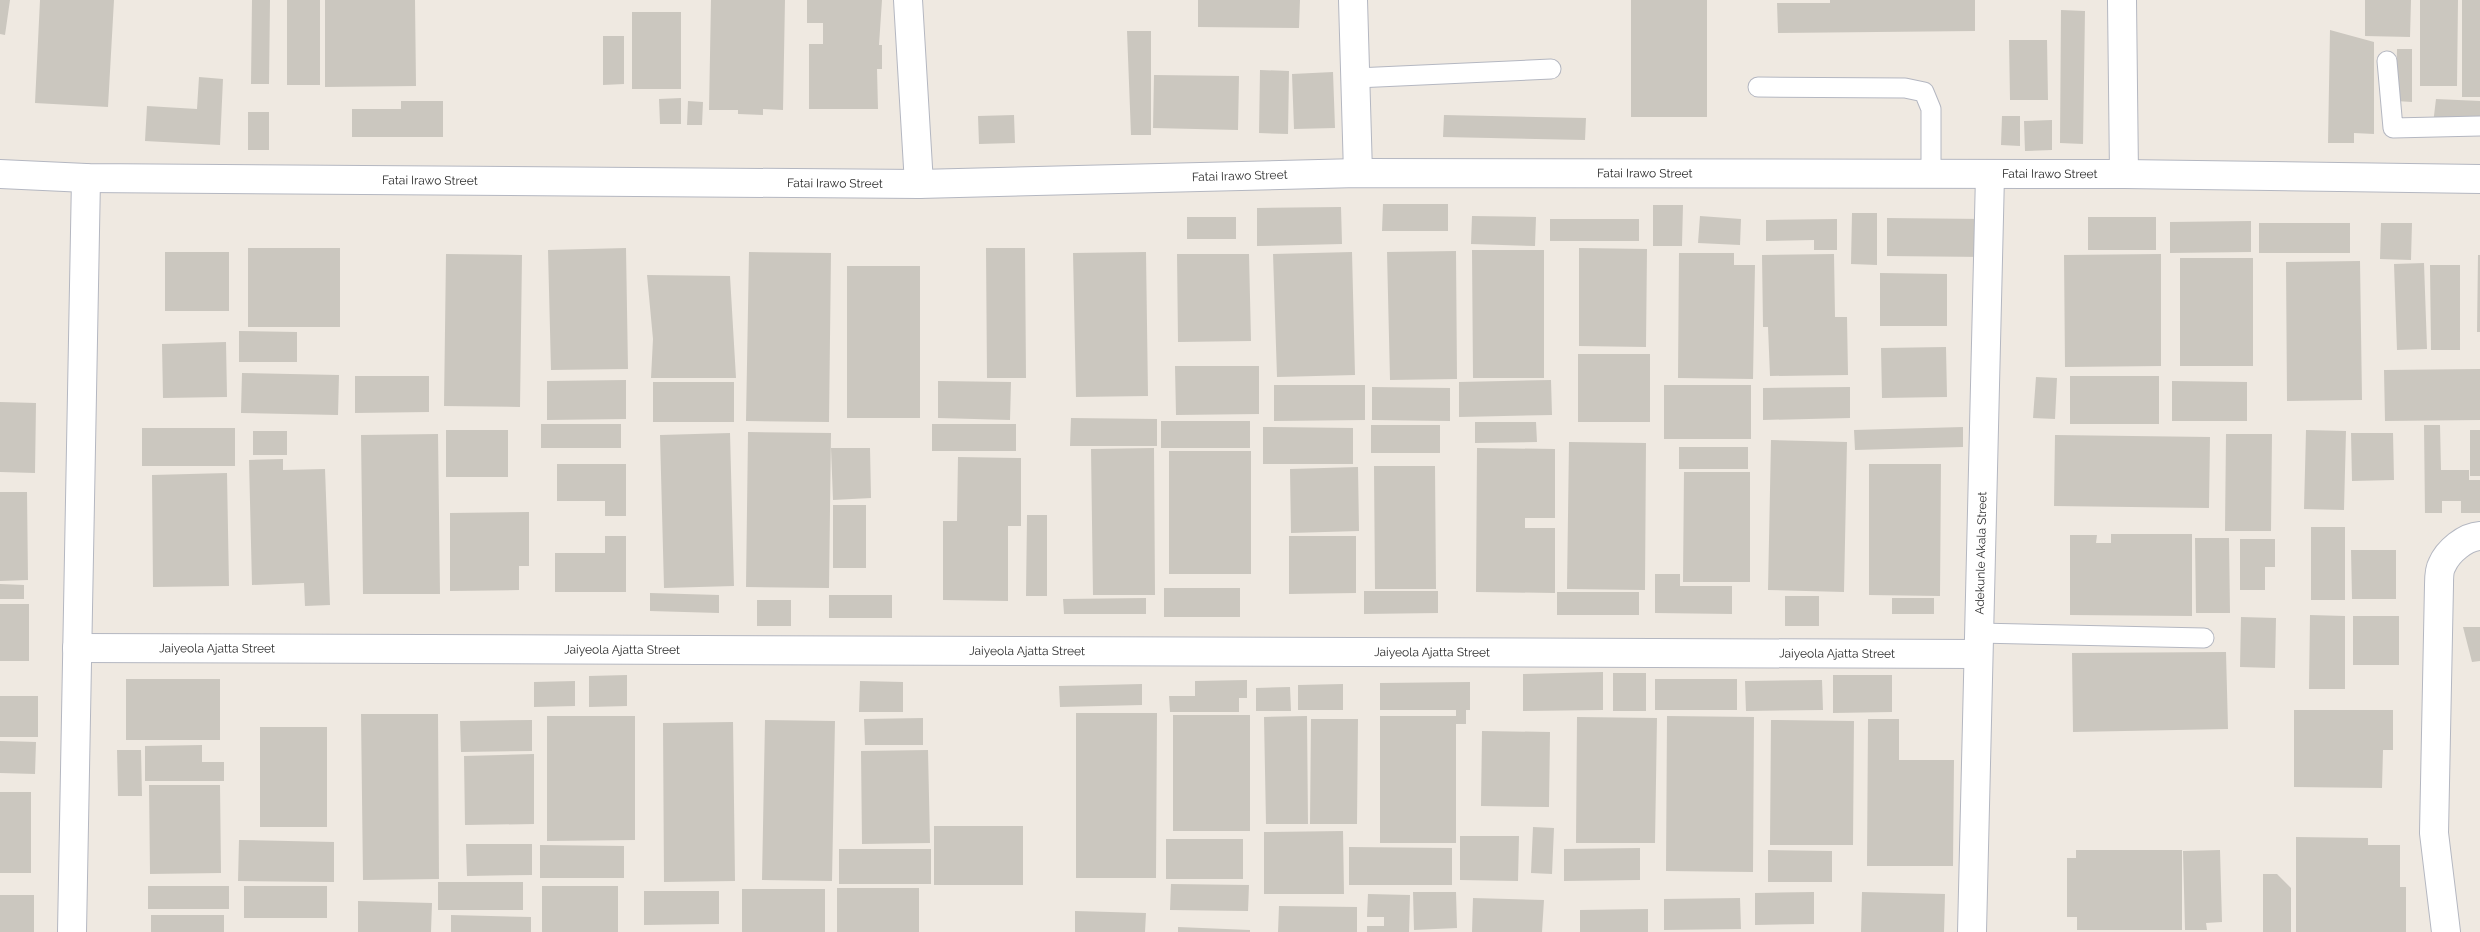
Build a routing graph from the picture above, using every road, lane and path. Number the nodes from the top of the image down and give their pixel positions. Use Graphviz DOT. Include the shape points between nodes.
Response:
graph roads {
  1 [pos="908,0"];
  2 [pos="1353,0"];
  3 [pos="2122,0"];
  4 [pos="2387,61"];
  5 [pos="1551,68"];
  6 [pos="1356,78"];
  7 [pos="1758,87"];
  8 [pos="2480,126"];
  9 [pos="1358,173"];
  10 [pos="0,174"];
  11 [pos="2124,174"];
  12 [pos="1990,175"];
  13 [pos="1931,176"];
  14 [pos="86,178"];
  15 [pos="2480,179"];
  16 [pos="919,184"];
  17 [pos="2480,536"];
  18 [pos="2204,638"];
  19 [pos="1977,644"];
  20 [pos="77,648"];
  21 [pos="72,932"];
  22 [pos="1972,932"];
  23 [pos="2446,932"];
  1 -- 16 [label="street"];
  2 -- 6 [label="street"];
  3 -- 11 [label="street"];
  4 -- 8 [label="lane" via="2393,128"];
  5 -- 6 [label="lane"];
  6 -- 9 [label="street"];
  7 -- 13 [label="lane" via="1905,88 1924,92 1931,109"];
  9 -- 13 [label="street, Fatai Irawo Street"];
  9 -- 16 [label="street, Fatai Irawo Street"];
  10 -- 14 [label="street, Fatai Irawo Street"];
  11 -- 12 [label="street, Fatai Irawo Street"];
  11 -- 15 [label="street, Fatai Irawo Street"];
  12 -- 13 [label="street, Fatai Irawo Street"];
  12 -- 19 [label="street, Adekunle Akala Street"];
  14 -- 16 [label="street, Fatai Irawo Street"];
  14 -- 20 [label="street"];
  17 -- 23 [label="street" via="2473,537 2451,552 2441,566 2439,585 2434,833"];
  18 -- 19 [label="lane"];
  19 -- 20 [label="street, Jaiyeola Ajatta Street"];
  19 -- 22 [label="street, Adekunle Akala Street"];
  20 -- 21 [label="street"];
}
